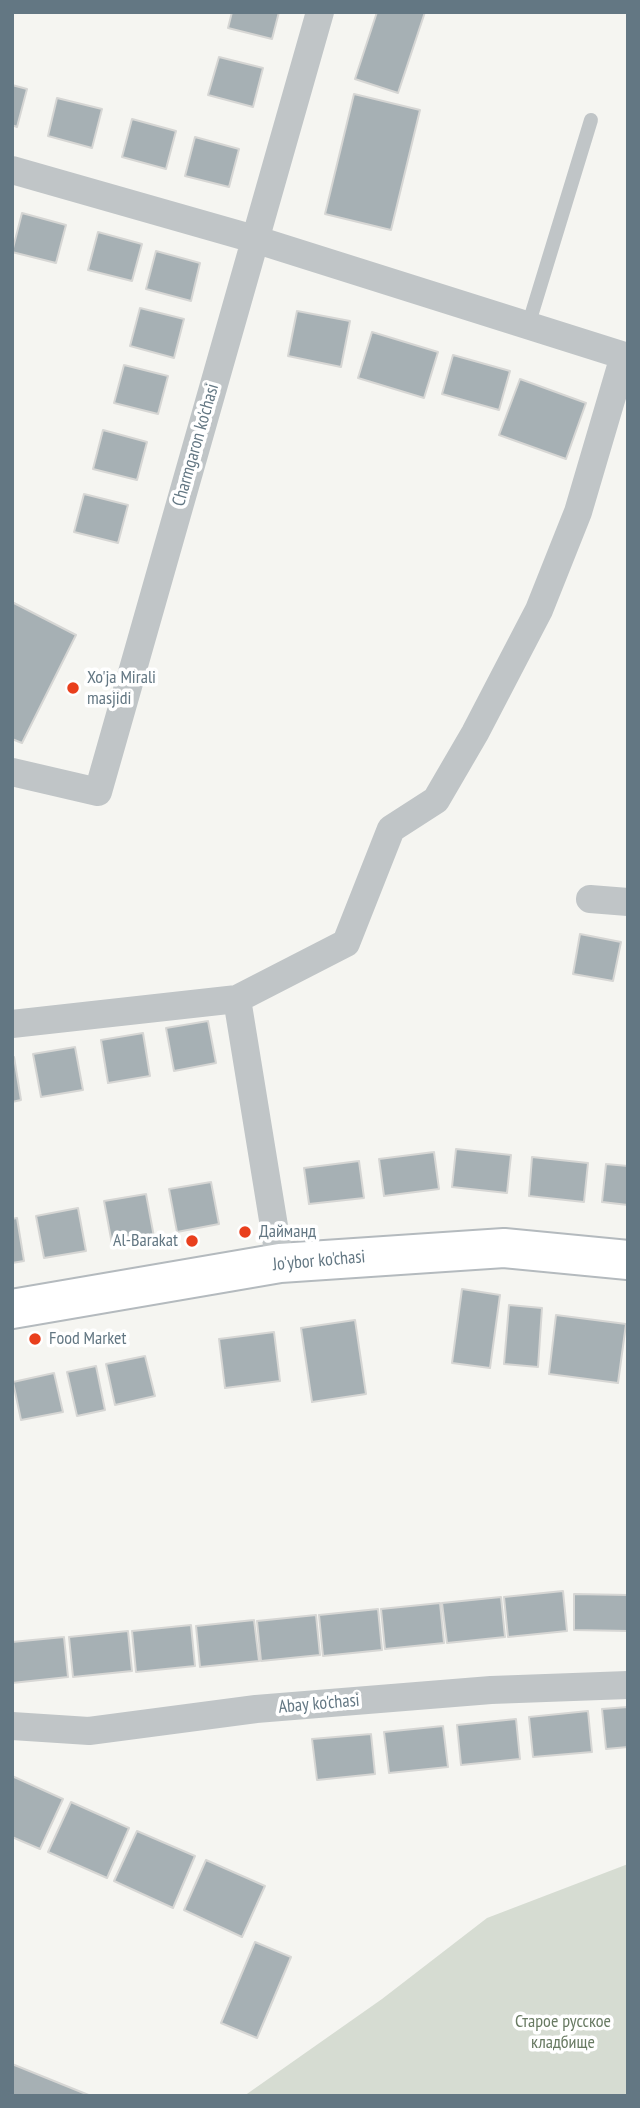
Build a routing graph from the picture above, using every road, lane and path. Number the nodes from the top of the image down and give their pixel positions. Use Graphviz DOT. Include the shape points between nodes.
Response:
graph roads {
  1 [pos="320,12"];
  2 [pos="591,120"];
  3 [pos="12,170"];
  4 [pos="254,239"];
  5 [pos="528,326"];
  6 [pos="626,356"];
  7 [pos="12,772"];
  8 [pos="590,899"];
  9 [pos="628,902"];
  10 [pos="236,999"];
  11 [pos="12,1024"];
  12 [pos="628,1260"];
  13 [pos="280,1263"];
  14 [pos="12,1309"];
  15 [pos="628,1685"];
  16 [pos="12,1726"];
  1 -- 4 [label="street, Charmgaron ko'chasi"];
  2 -- 5 [label="lane"];
  3 -- 4 [label="street"];
  4 -- 5 [label="street"];
  4 -- 7 [label="street, Charmgaron ko'chasi" via="99,792"];
  5 -- 6 [label="street"];
  6 -- 10 [label="street" via="578,512 539,610 436,800 391,829 346,943"];
  8 -- 9 [label="street"];
  10 -- 11 [label="street"];
  10 -- 13 [label="street"];
  12 -- 13 [label="street, Jo'ybor ko'chasi" via="504,1248"];
  13 -- 14 [label="street, Jo'ybor ko'chasi"];
  15 -- 16 [label="street, Abay ko'chasi" via="491,1690 256,1709 89,1731"];
}
